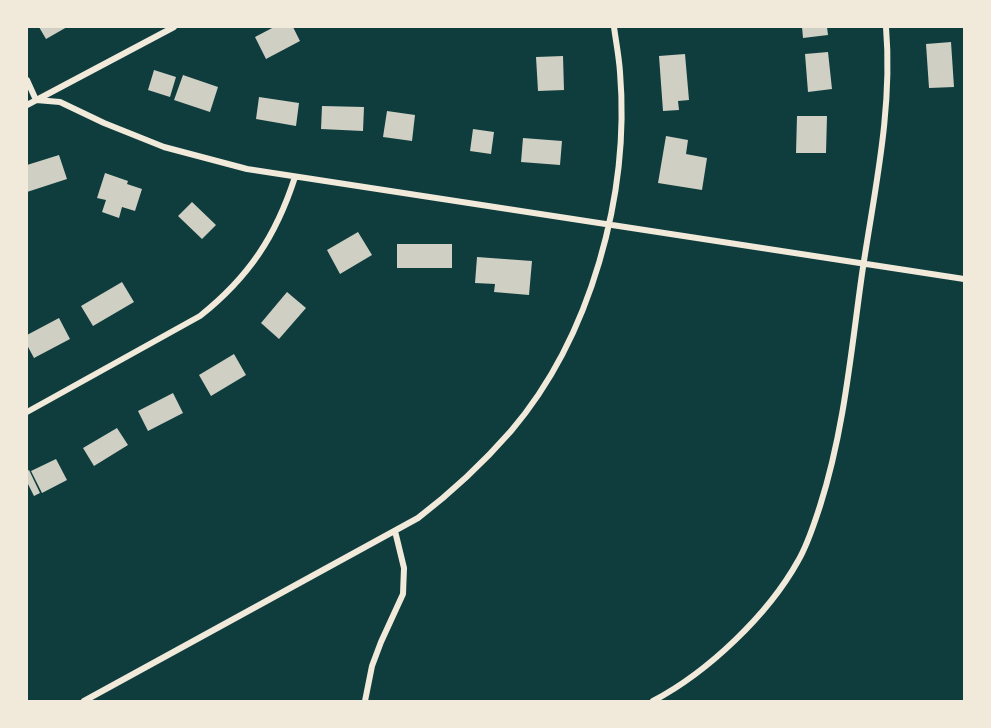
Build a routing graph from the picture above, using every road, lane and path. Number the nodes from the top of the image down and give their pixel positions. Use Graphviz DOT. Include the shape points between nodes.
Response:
graph roads {
  1 [pos="174,27"];
  2 [pos="614,27"];
  3 [pos="886,27"];
  4 [pos="27,80"];
  5 [pos="36,100"];
  6 [pos="27,105"];
  7 [pos="295,177"];
  8 [pos="609,225"];
  9 [pos="864,263"];
  10 [pos="964,279"];
  11 [pos="27,412"];
  12 [pos="395,531"];
  13 [pos="84,701"];
  14 [pos="365,701"];
  15 [pos="653,701"];
  1 -- 5 [label="street"];
  2 -- 8 [label="street" via="621,117 618,172"];
  3 -- 9 [label="street" via="885,124"];
  4 -- 5 [label="street"];
  5 -- 6 [label="street"];
  5 -- 7 [label="street" via="60,102 164,147"];
  7 -- 8 [label="street"];
  7 -- 11 [label="street" via="276,226 261,251 221,299 200,316"];
  8 -- 9 [label="street"];
  8 -- 12 [label="street" via="580,315 532,403 480,465 435,505"];
  9 -- 10 [label="street"];
  9 -- 15 [label="street" via="829,477 799,560 760,612 727,647"];
  12 -- 13 [label="street"];
  12 -- 14 [label="street" via="404,568 403,594 372,666"];
}
